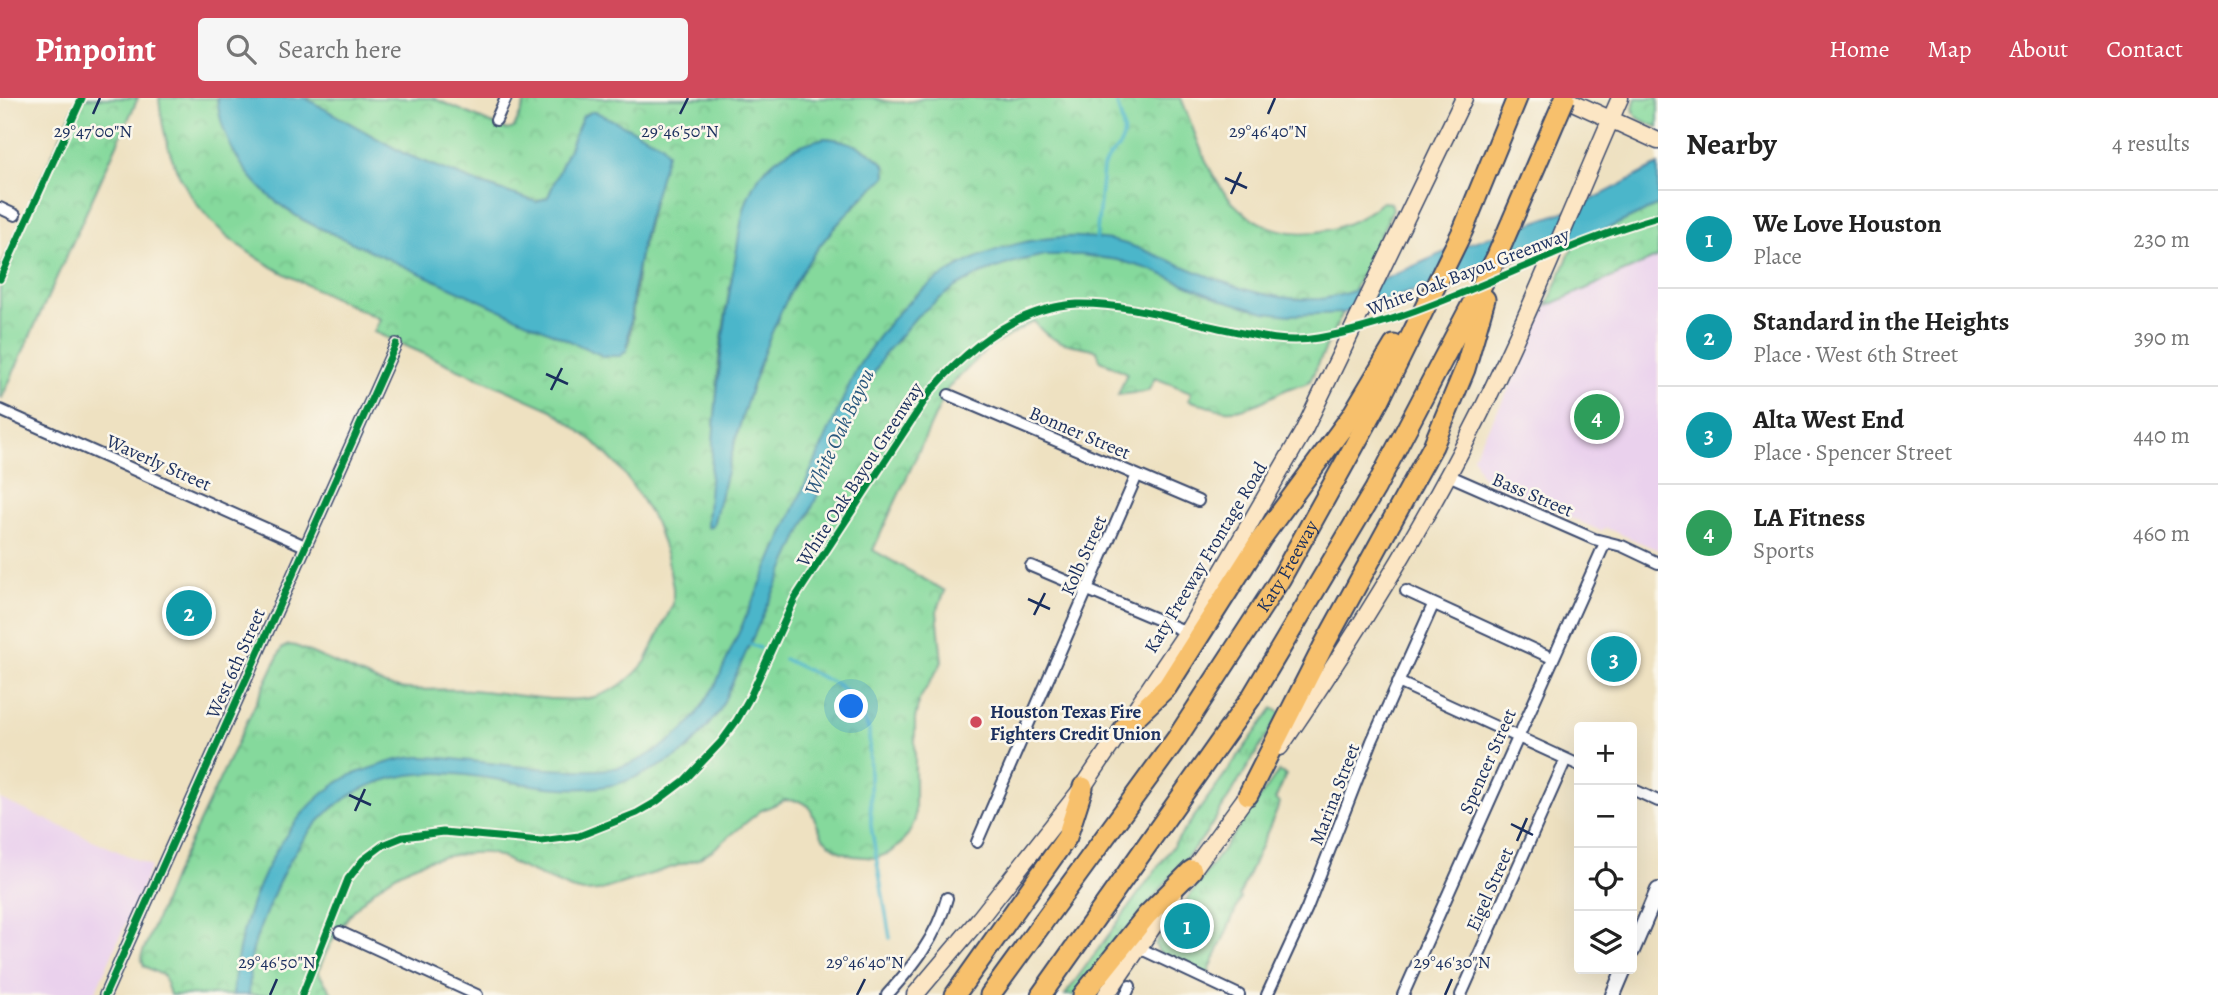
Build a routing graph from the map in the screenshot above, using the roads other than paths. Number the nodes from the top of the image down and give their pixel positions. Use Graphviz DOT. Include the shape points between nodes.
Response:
graph roads {
  1 [pos="506,98"];
  2 [pos="1464,98"];
  3 [pos="1517,98"];
  4 [pos="1564,98"];
  5 [pos="1620,98"];
  6 [pos="1611,119"];
  7 [pos="496,120"];
  8 [pos="1658,141"];
  9 [pos="0,208"];
  10 [pos="15,215"];
  11 [pos="1463,230"];
  12 [pos="1496,258"];
  13 [pos="396,344"];
  14 [pos="949,395"];
  15 [pos="0,410"];
  16 [pos="1137,475"];
  17 [pos="1448,475"];
  18 [pos="1198,501"];
  19 [pos="1605,543"];
  20 [pos="305,546"];
  21 [pos="1658,563"];
  22 [pos="1031,566"];
  23 [pos="1086,589"];
  24 [pos="1406,591"];
  25 [pos="1433,605"];
  26 [pos="1187,632"];
  27 [pos="1552,658"];
  28 [pos="1398,682"];
  29 [pos="1124,728"];
  30 [pos="1517,737"];
  31 [pos="1566,759"];
  32 [pos="1574,763"];
  33 [pos="1083,787"];
  34 [pos="1637,791"];
  35 [pos="1248,795"];
  36 [pos="1658,801"];
  37 [pos="977,842"];
  38 [pos="1192,870"];
  39 [pos="1658,890"];
  40 [pos="947,898"];
  41 [pos="340,932"];
  42 [pos="1637,939"];
  43 [pos="1139,948"];
  44 [pos="1622,974"];
  45 [pos="105,995"];
  46 [pos="477,995"];
  47 [pos="887,995"];
  48 [pos="915,995"];
  49 [pos="955,995"];
  50 [pos="990,995"];
  51 [pos="1041,995"];
  52 [pos="1083,995"];
  53 [pos="1106,995"];
  54 [pos="1240,995"];
  55 [pos="1267,995"];
  56 [pos="1404,995"];
  57 [pos="1461,995"];
  58 [pos="1613,995"];
  1 -- 7 [label="street"];
  2 -- 26 [label="main road, Katy Freeway Frontage Road" via="1303,432"];
  3 -- 11 [label="highway, Katy Freeway"];
  4 -- 6 [label="main road"];
  4 -- 12 [label="highway, Katy Freeway, bridge"];
  5 -- 6 [label="main road"];
  6 -- 8 [label="main road"];
  6 -- 17 [label="main road" via="1510,350"];
  9 -- 10 [label="street"];
  11 -- 29 [label="highway" via="1352,415 1261,539 1167,687"];
  11 -- 50 [label="highway, Katy Freeway" via="1379,401 1280,578 1202,701"];
  12 -- 35 [label="highway" via="1465,369 1433,446"];
  12 -- 51 [label="highway, Katy Freeway" via="1368,500 1251,698"];
  13 -- 20 [label="street, West 6th Street"];
  14 -- 16 [label="street, Bonner Street"];
  15 -- 20 [label="street, Waverly Street"];
  16 -- 18 [label="street, Bonner Street"];
  16 -- 23 [label="street, Kolb Street"];
  17 -- 19 [label="street, Bass Street"];
  17 -- 35 [label="main road" via="1388,581"];
  19 -- 21 [label="street, Bass Street"];
  19 -- 27 [label="street, Spencer Street"];
  20 -- 45 [label="street, West 6th Street"];
  22 -- 23 [label="street"];
  23 -- 26 [label="street"];
  23 -- 37 [label="street, Kolb Street"];
  24 -- 25 [label="street"];
  25 -- 27 [label="street"];
  25 -- 28 [label="street, Marina Street"];
  26 -- 29 [label="main road, Katy Freeway Frontage Road"];
  27 -- 30 [label="street, Spencer Street"];
  28 -- 30 [label="street"];
  28 -- 55 [label="street, Marina Street"];
  29 -- 33 [label="main road, Katy Freeway Frontage Road"];
  30 -- 31 [label="street"];
  30 -- 56 [label="street, Spencer Street"];
  31 -- 32 [label="street"];
  31 -- 57 [label="street, Eigel Street"];
  33 -- 48 [label="main road, Katy Freeway Frontage Road"];
  33 -- 49 [label="highway" via="1067,837"];
  34 -- 36 [label="street"];
  35 -- 38 [label="main road"];
  38 -- 43 [label="main road"];
  38 -- 52 [label="highway" via="1147,915"];
  39 -- 42 [label="street"];
  40 -- 47 [label="street" via="936,931"];
  41 -- 46 [label="street"];
  43 -- 53 [label="main road"];
  43 -- 54 [label="street"];
  44 -- 58 [label="street"];
}
